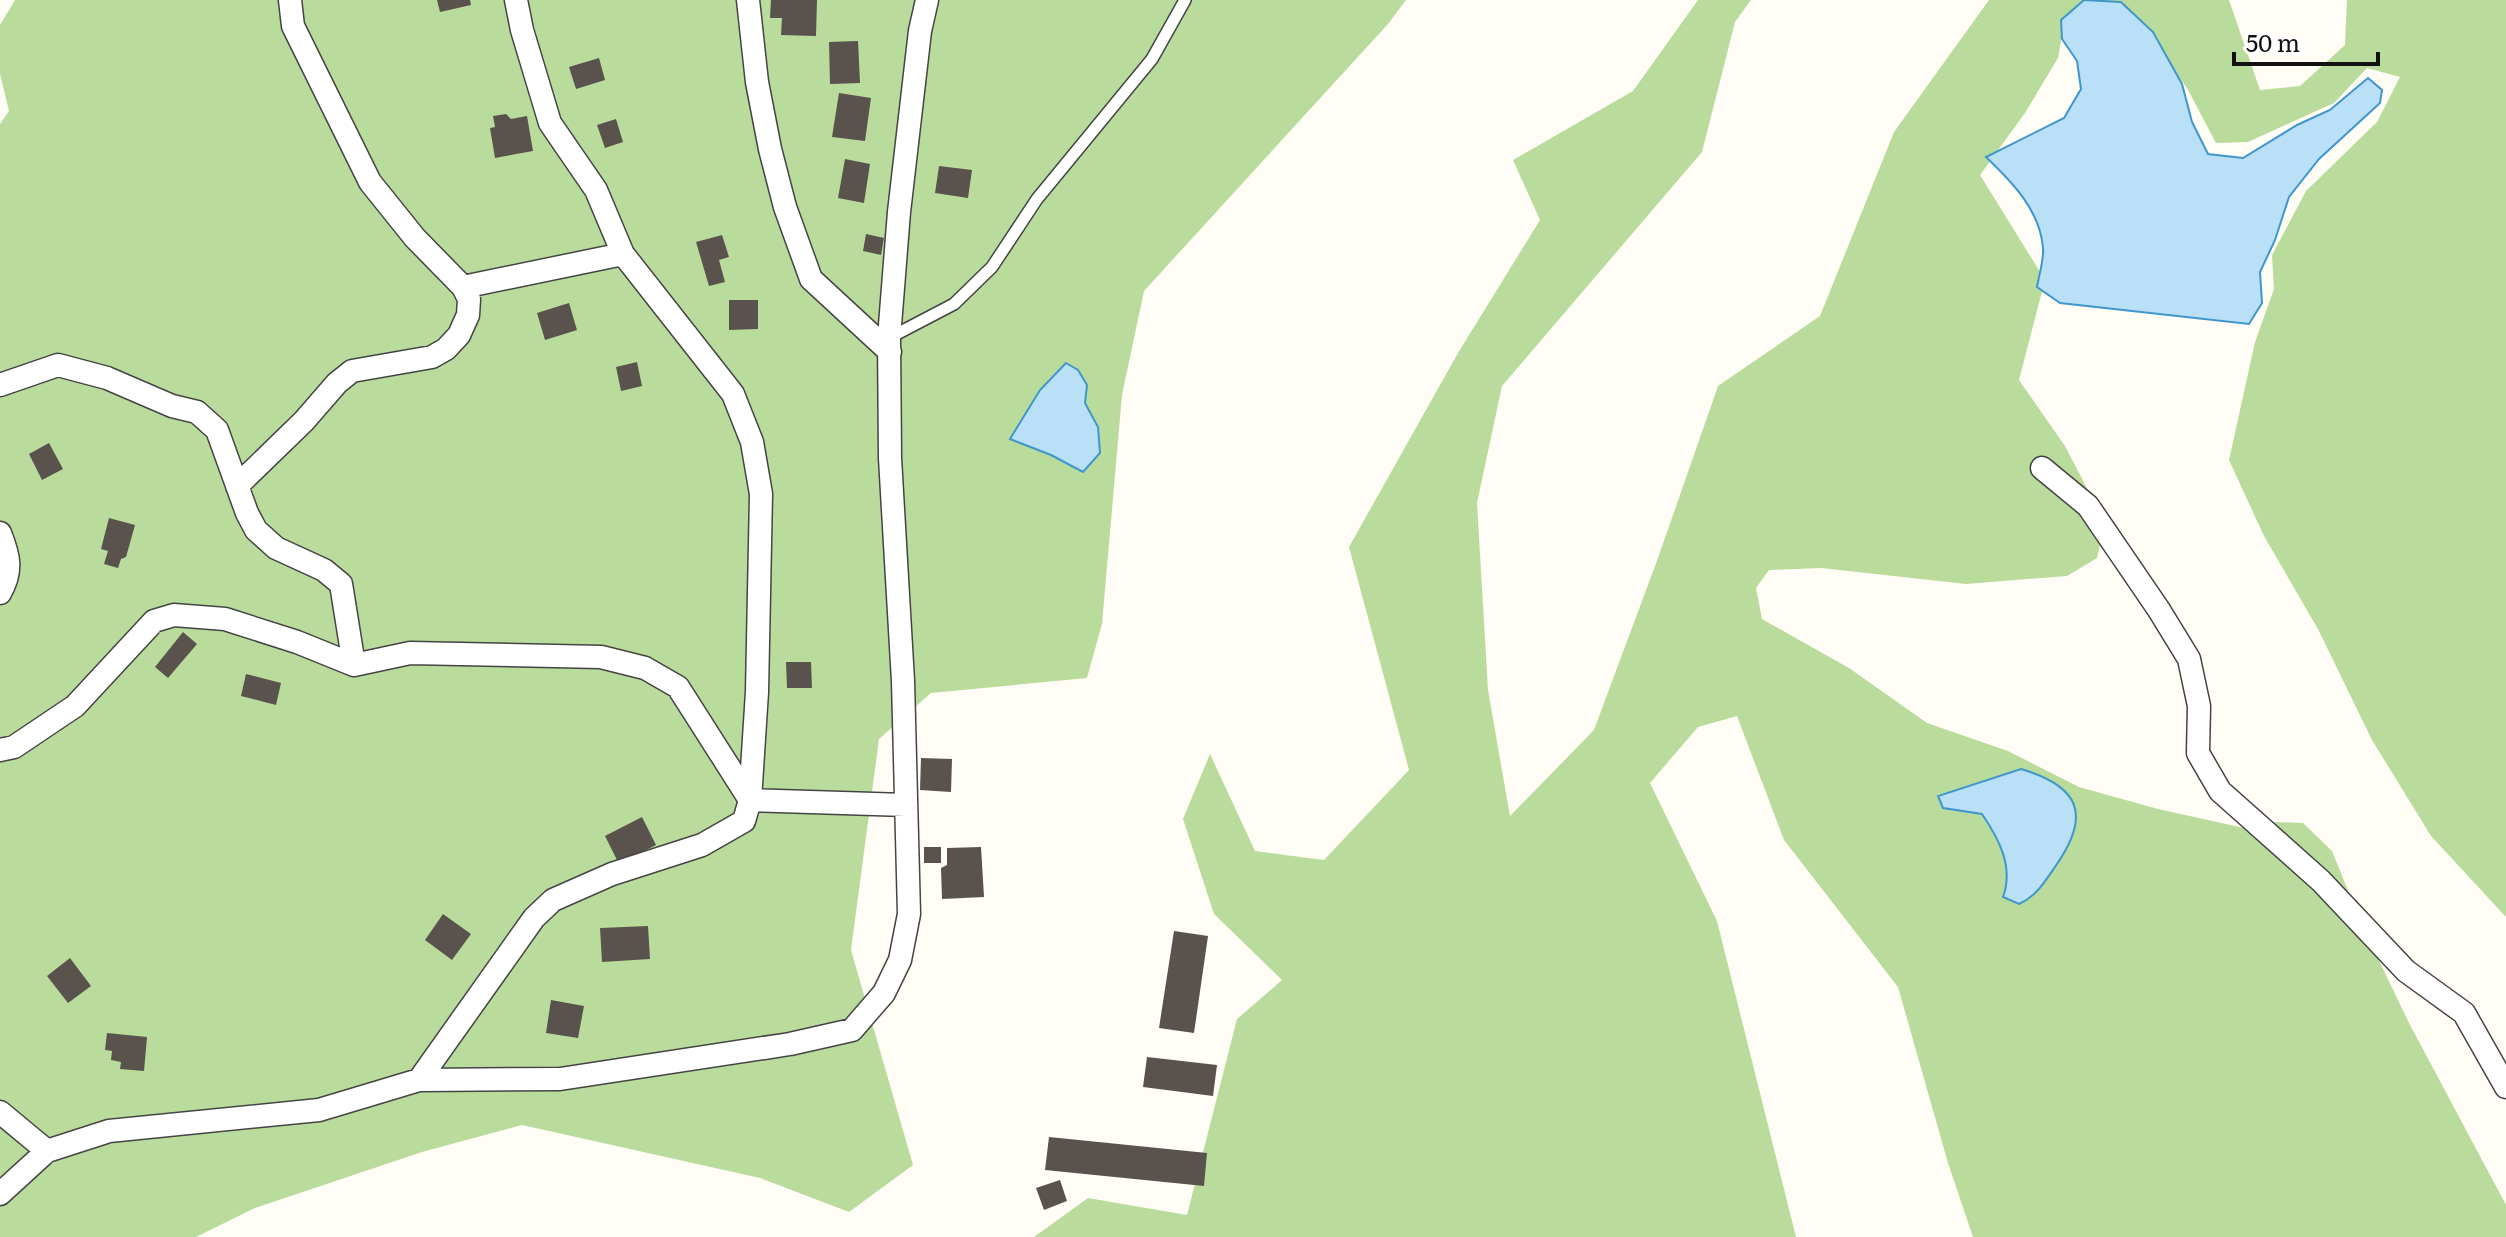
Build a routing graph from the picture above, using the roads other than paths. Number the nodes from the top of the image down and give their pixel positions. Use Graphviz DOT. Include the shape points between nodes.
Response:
graph roads {
  1 [pos="290,0"];
  2 [pos="516,0"];
  3 [pos="748,0"];
  4 [pos="927,0"];
  5 [pos="1185,0"];
  6 [pos="623,254"];
  7 [pos="463,287"];
  8 [pos="890,345"];
  9 [pos="0,385"];
  10 [pos="2042,468"];
  11 [pos="237,486"];
  12 [pos="0,533"];
  13 [pos="0,593"];
  14 [pos="354,665"];
  15 [pos="0,750"];
  16 [pos="750,800"];
  17 [pos="906,805"];
  18 [pos="419,1080"];
  19 [pos="2506,1087"];
  20 [pos="0,1112"];
  21 [pos="47,1151"];
  22 [pos="0,1194"];
  1 -- 7 [label="street" via="293,26 370,182"];
  2 -- 6 [label="street" via="550,123 596,190"];
  3 -- 8 [label="street" via="770,149 811,279"];
  4 -- 8 [label="street" via="901,197"];
  5 -- 8 [label="lane" via="1152,59 1037,199 992,267 954,304"];
  6 -- 7 [label="street"];
  6 -- 16 [label="street" via="733,394 752,442 761,494"];
  7 -- 11 [label="street" via="468,315 446,349 432,357 352,371"];
  8 -- 17 [label="street"];
  9 -- 11 [label="street" via="58,365 197,412 217,430"];
  10 -- 19 [label="street" via="2088,506 2189,659 2199,706 2198,753 2220,791 2321,881 2406,971 2464,1013"];
  11 -- 14 [label="street" via="256,530 276,548 324,570 341,584"];
  12 -- 13 [label="street" via="10,559"];
  14 -- 15 [label="street" via="225,619 174,615 154,621 75,706 14,747"];
  14 -- 16 [label="street" via="410,653 601,657 645,668 678,687"];
  16 -- 17 [label="street"];
  16 -- 18 [label="street" via="744,821 702,845 553,900 534,918"];
  17 -- 18 [label="street" via="909,914 900,960 884,993 852,1030 560,1079"];
  18 -- 21 [label="street" via="319,1110 109,1131"];
  20 -- 21 [label="street"];
  21 -- 22 [label="street"];
}
